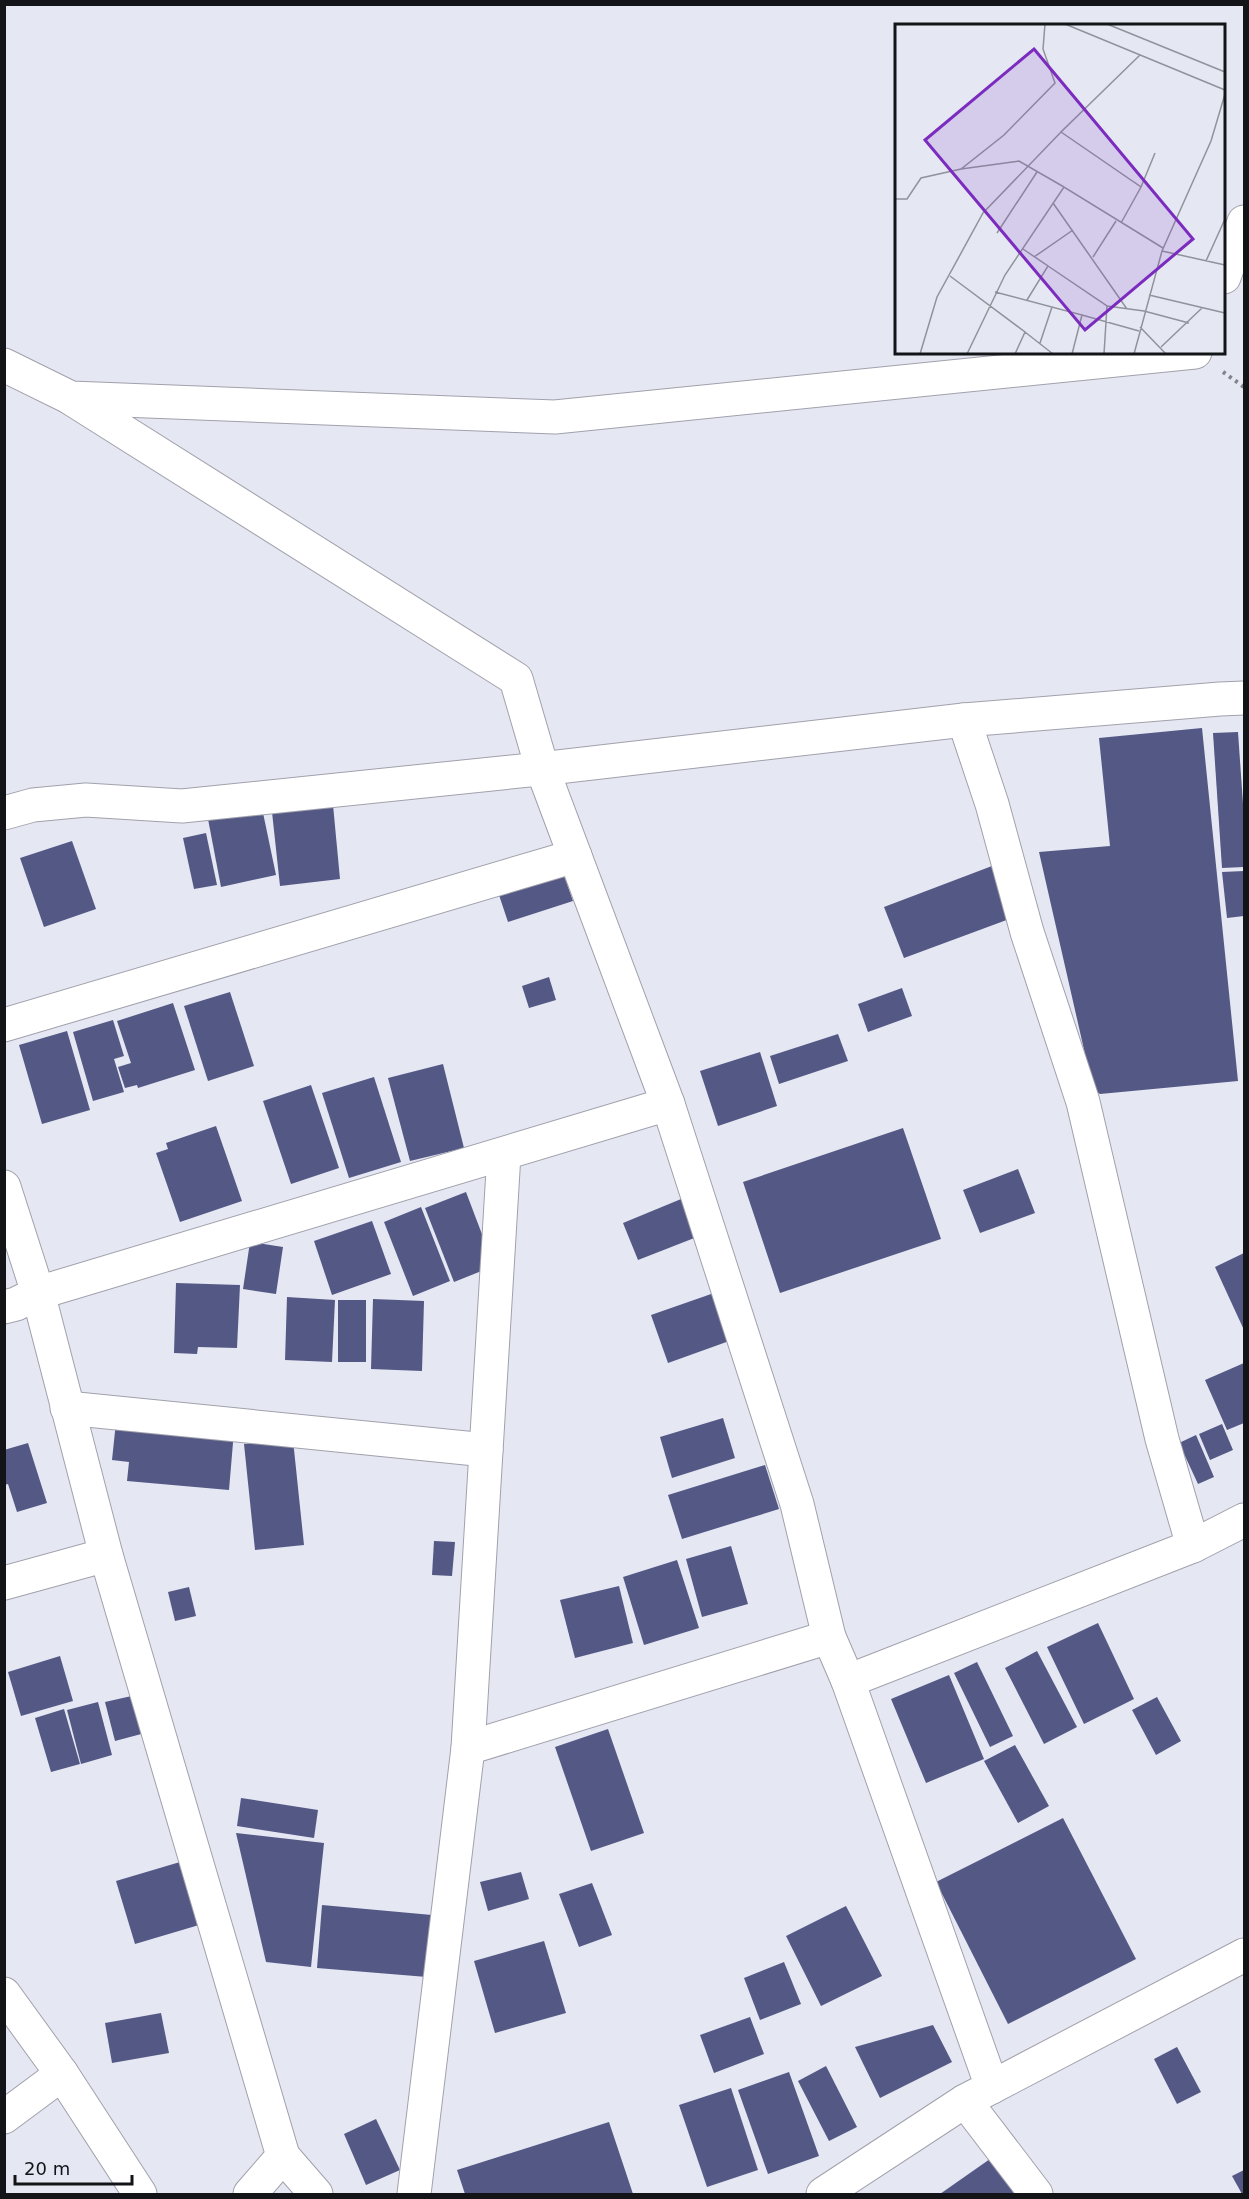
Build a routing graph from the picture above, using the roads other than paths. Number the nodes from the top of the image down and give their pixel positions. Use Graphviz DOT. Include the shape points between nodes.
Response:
graph roads {
  1 [pos="1245,222"];
  2 [pos="1225,275"];
  3 [pos="1175,354"];
  4 [pos="4,365"];
  5 [pos="71,398"];
  6 [pos="1245,699"];
  7 [pos="964,720"];
  8 [pos="542,768"];
  9 [pos="4,813"];
  10 [pos="575,856"];
  11 [pos="4,1025"];
  12 [pos="668,1104"];
  13 [pos="504,1154"];
  14 [pos="4,1187"];
  15 [pos="38,1293"];
  16 [pos="4,1307"];
  17 [pos="67,1408"];
  18 [pos="486,1450"];
  19 [pos="1245,1520"];
  20 [pos="1193,1546"];
  21 [pos="106,1554"];
  22 [pos="4,1583"];
  23 [pos="829,1637"];
  24 [pos="848,1681"];
  25 [pos="468,1748"];
  26 [pos="1245,1955"];
  27 [pos="4,1994"];
  28 [pos="62,2074"];
  29 [pos="978,2094"];
  30 [pos="4,2117"];
  31 [pos="283,2156"];
  32 [pos="140,2194"];
  33 [pos="250,2194"];
  34 [pos="316,2194"];
  35 [pos="414,2194"];
  36 [pos="822,2194"];
  37 [pos="1036,2194"];
  1 -- 2 [label="street"];
  3 -- 5 [label="street" via="555,417"];
  4 -- 5 [label="street"];
  5 -- 8 [label="street" via="516,679"];
  6 -- 7 [label="street"];
  7 -- 8 [label="street"];
  7 -- 20 [label="street" via="1083,1102 1162,1439"];
  8 -- 9 [label="street" via="182,806 86,800 33,805"];
  8 -- 10 [label="street"];
  10 -- 11 [label="street"];
  10 -- 12 [label="street"];
  12 -- 13 [label="street"];
  12 -- 23 [label="street" via="797,1504"];
  13 -- 15 [label="street"];
  13 -- 18 [label="street"];
  14 -- 15 [label="street"];
  15 -- 16 [label="street"];
  15 -- 17 [label="street"];
  17 -- 18 [label="street"];
  17 -- 21 [label="street"];
  18 -- 25 [label="street"];
  19 -- 20 [label="street"];
  20 -- 24 [label="street"];
  21 -- 22 [label="street"];
  21 -- 31 [label="street"];
  23 -- 24 [label="street"];
  23 -- 25 [label="street"];
  24 -- 29 [label="street"];
  25 -- 35 [label="street"];
  26 -- 29 [label="street"];
  27 -- 28 [label="street"];
  28 -- 30 [label="street"];
  28 -- 32 [label="street"];
  29 -- 36 [label="street"];
  29 -- 37 [label="street"];
  31 -- 33 [label="street"];
  31 -- 34 [label="street"];
}
